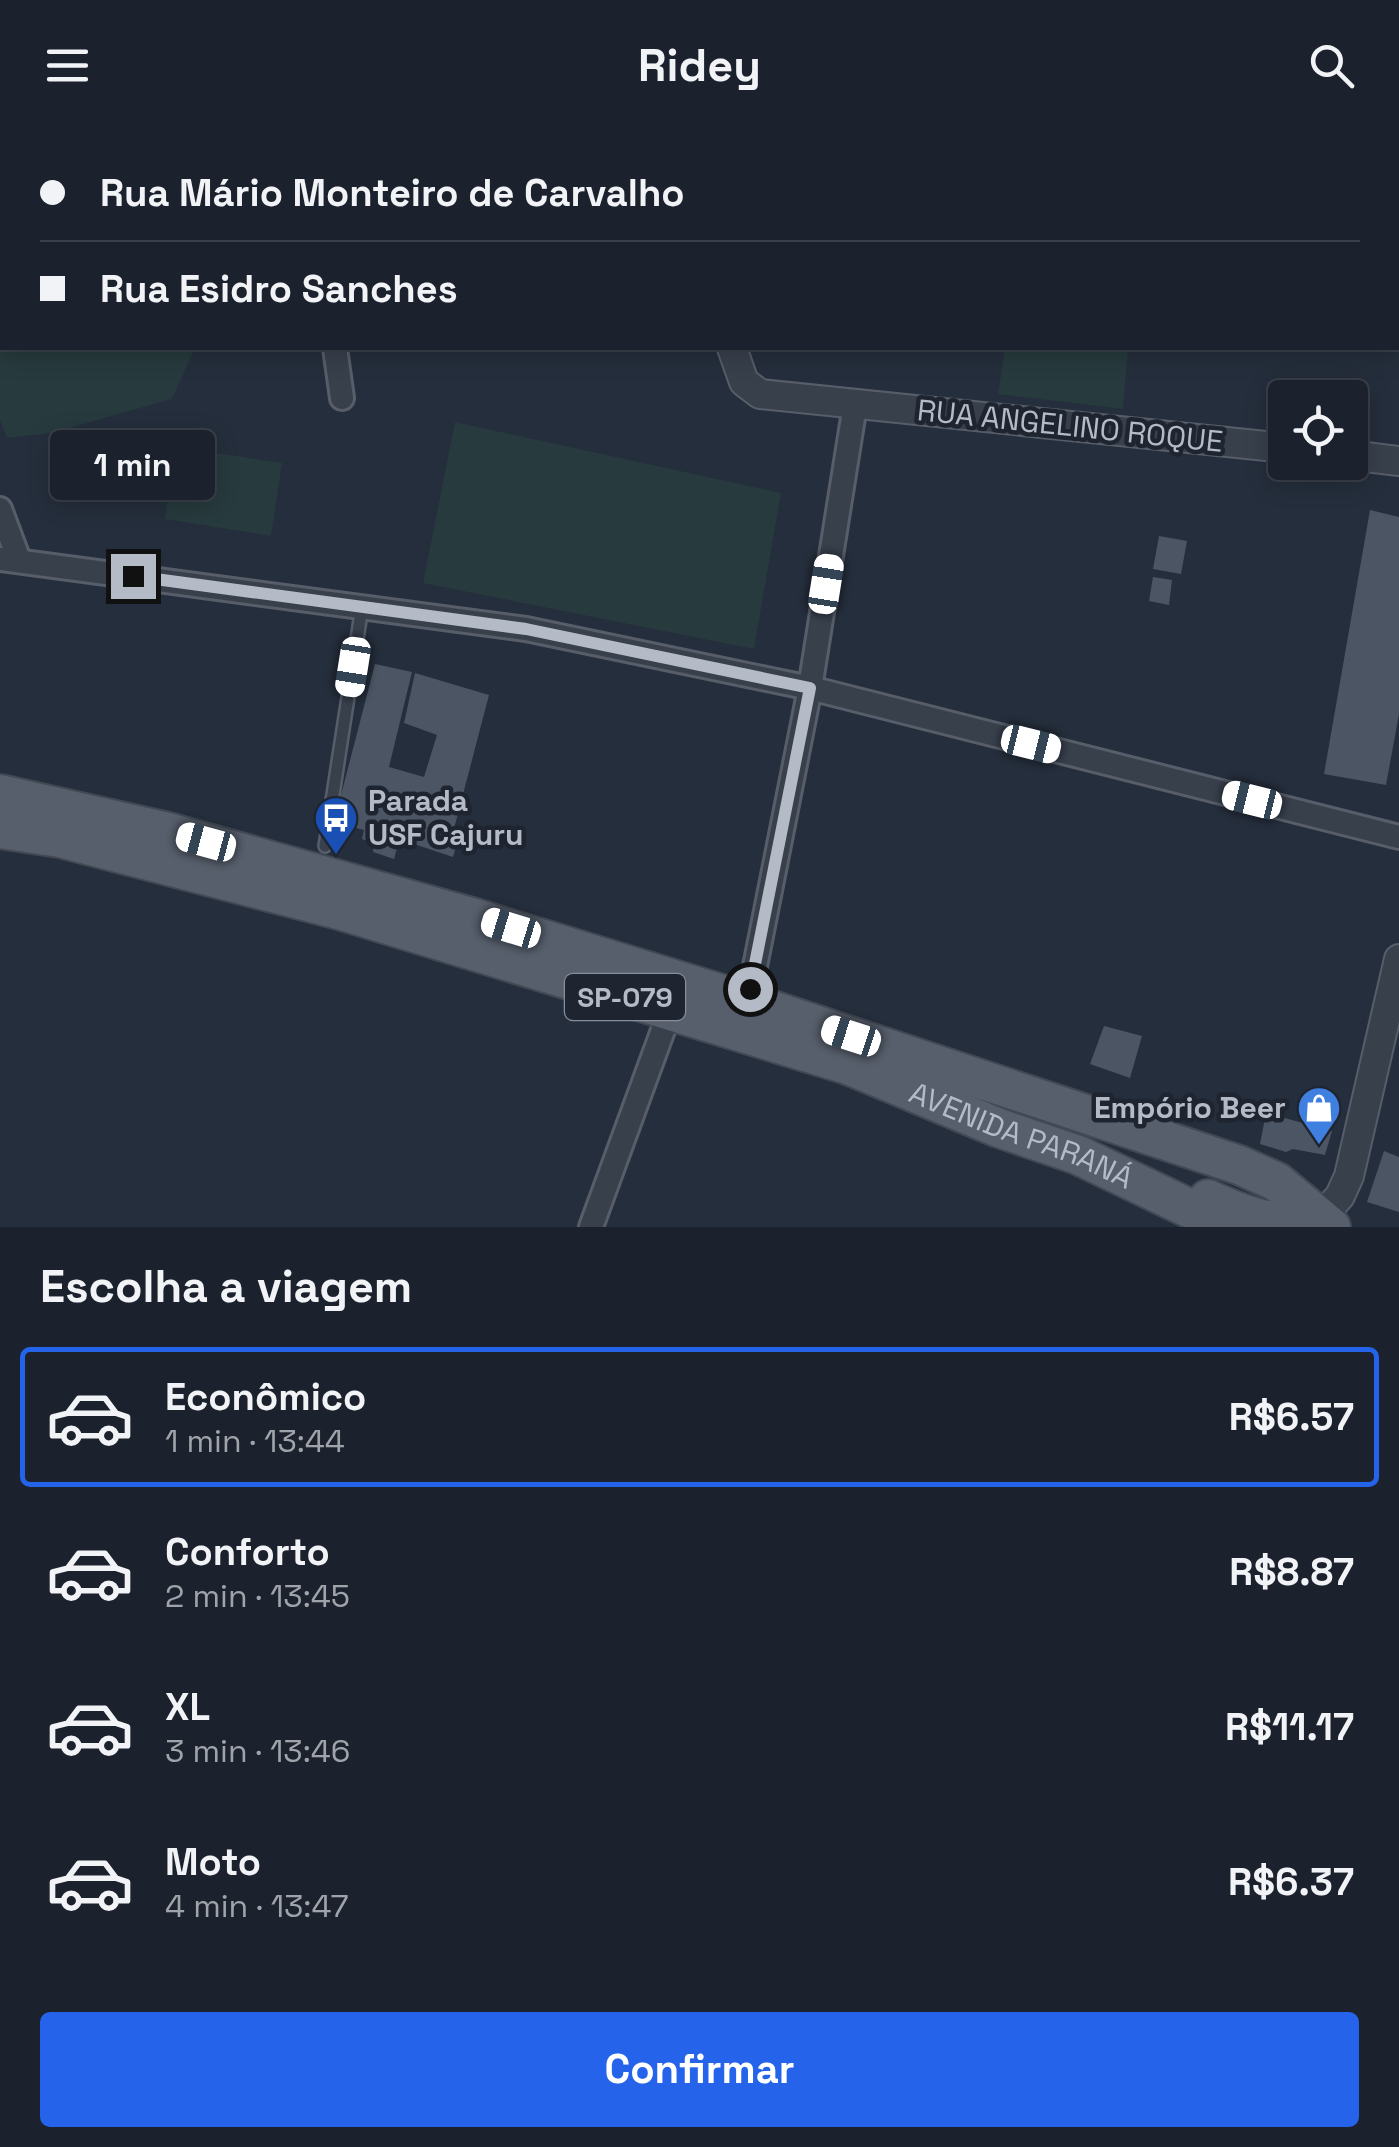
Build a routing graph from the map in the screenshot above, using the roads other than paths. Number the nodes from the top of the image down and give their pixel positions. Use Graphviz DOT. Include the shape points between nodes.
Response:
graph roads {
  1 [pos="335,350"];
  2 [pos="732,350"];
  3 [pos="342,398"];
  4 [pos="855,405"];
  5 [pos="1268,446"];
  6 [pos="1368,457"];
  7 [pos="1399,461"];
  8 [pos="0,509"];
  9 [pos="9,560"];
  10 [pos="362,607"];
  11 [pos="810,688"];
  12 [pos="0,794"];
  13 [pos="0,829"];
  14 [pos="1399,838"];
  15 [pos="325,846"];
  16 [pos="1399,959"];
  17 [pos="748,1002"];
  18 [pos="670,1011"];
  19 [pos="1078,1156"];
  20 [pos="1326,1223"];
  21 [pos="591,1227"];
  22 [pos="1228,1227"];
  1 -- 3 [label="street"];
  2 -- 4 [label="street, RUA ANGELINO ROQUE" via="744,382 760,394"];
  4 -- 5 [label="street, RUA ANGELINO ROQUE"];
  4 -- 11 [label="street"];
  6 -- 7 [label="street"];
  8 -- 9 [label="street"];
  9 -- 10 [label="street"];
  10 -- 11 [label="street" via="526,629"];
  10 -- 15 [label="lane"];
  11 -- 14 [label="street"];
  11 -- 17 [label="street"];
  12 -- 17 [label="main road, AVENIDA PARANÁ / SP-079" via="320,872"];
  13 -- 18 [label="main road, AVENIDA PARANÁ / SP-079" via="60,838 339,910"];
  16 -- 20 [label="street" via="1349,1176"];
  17 -- 20 [label="main road, AVENIDA PARANÁ / SP-079" via="1239,1165 1277,1182"];
  18 -- 19 [label="main road, AVENIDA PARANÁ / SP-079" via="848,1065"];
  18 -- 21 [label="street"];
  19 -- 20 [label="main road" via="1148,1172 1276,1226"];
  19 -- 22 [label="main road, AVENIDA PARANÁ / SP-079"];
}
